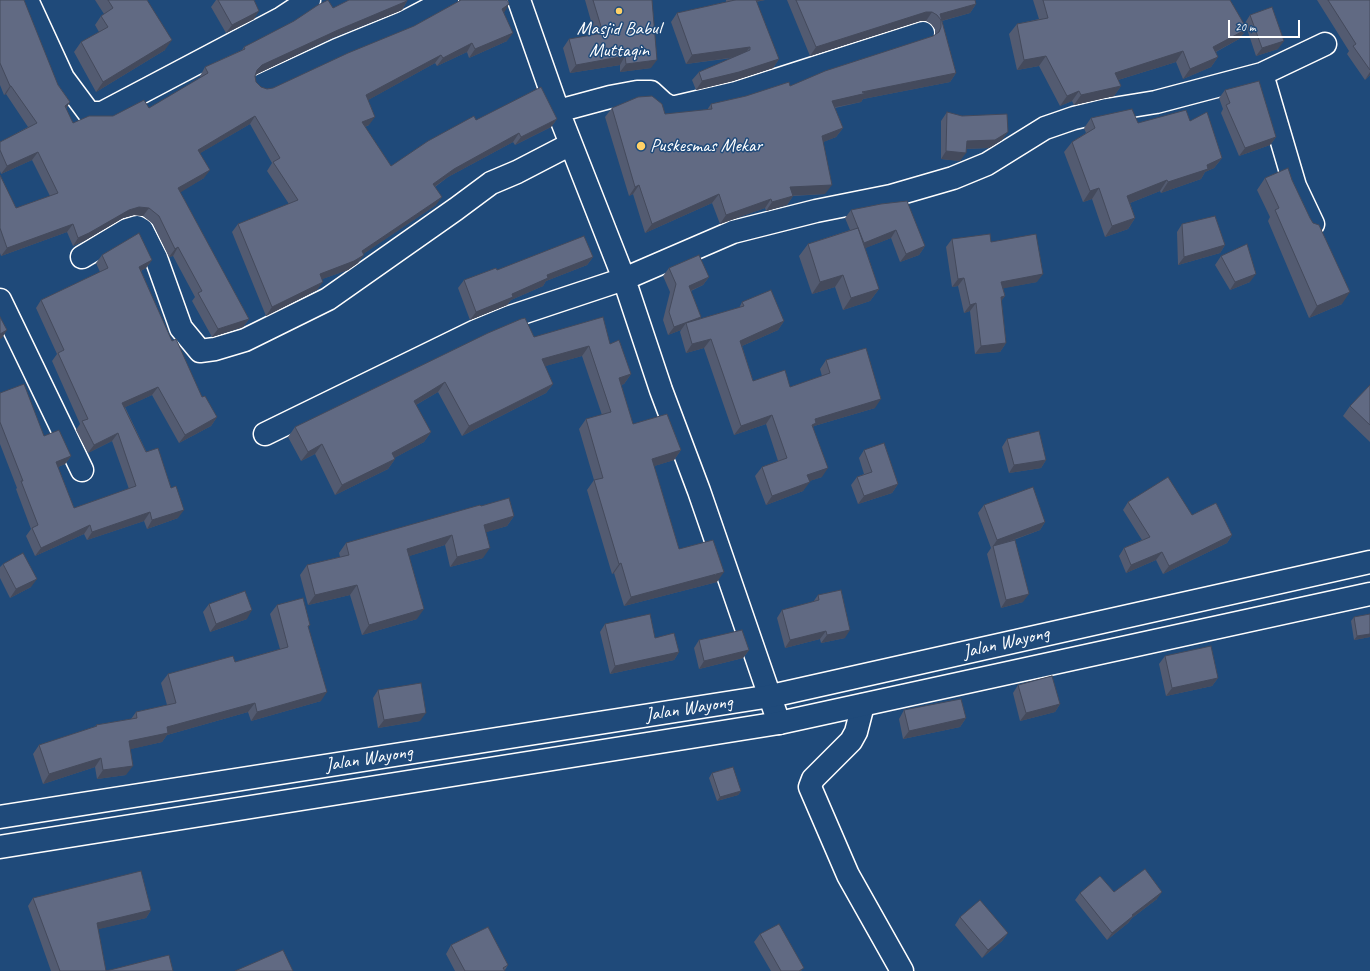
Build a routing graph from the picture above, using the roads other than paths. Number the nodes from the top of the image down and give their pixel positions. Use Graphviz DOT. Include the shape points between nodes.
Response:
graph roads {
  1 [pos="27,0"];
  2 [pos="309,0"];
  3 [pos="447,0"];
  4 [pos="518,0"];
  5 [pos="923,33"];
  6 [pos="1326,44"];
  7 [pos="1262,74"];
  8 [pos="262,85"];
  9 [pos="558,111"];
  10 [pos="571,144"];
  11 [pos="1313,224"];
  12 [pos="82,256"];
  13 [pos="624,279"];
  14 [pos="0,300"];
  15 [pos="265,434"];
  16 [pos="82,470"];
  17 [pos="1370,562"];
  18 [pos="1370,594"];
  19 [pos="771,696"];
  20 [pos="863,705"];
  21 [pos="779,723"];
  22 [pos="0,817"];
  23 [pos="0,847"];
  24 [pos="902,971"];
  1 -- 2 [label="street" via="64,78 89,113 102,113 282,18"];
  3 -- 8 [label="street" via="403,23"];
  4 -- 9 [label="street"];
  5 -- 9 [label="street" via="736,93 676,107 663,103 651,92 637,92"];
  6 -- 7 [label="street"];
  7 -- 11 [label="street" via="1295,186"];
  7 -- 13 [label="street" via="1156,102 1074,118 1045,128 987,164 953,178 891,196 816,211 733,232"];
  9 -- 10 [label="street"];
  10 -- 12 [label="street" via="491,183 328,299 245,340 215,349 200,351 181,328 156,258 142,230 137,227 127,230"];
  10 -- 13 [label="street"];
  13 -- 15 [label="street" via="476,331"];
  13 -- 19 [label="street" via="661,390"];
  14 -- 16 [label="street"];
  17 -- 19 [label="street, Jalan Wayong"];
  18 -- 20 [label="street, Jalan Wayong"];
  19 -- 21 [label="street"];
  19 -- 22 [label="street, Jalan Wayong"];
  20 -- 21 [label="street, Jalan Wayong"];
  20 -- 24 [label="street" via="851,741 812,779 810,787 848,875"];
  21 -- 23 [label="street, Jalan Wayong"];
}
